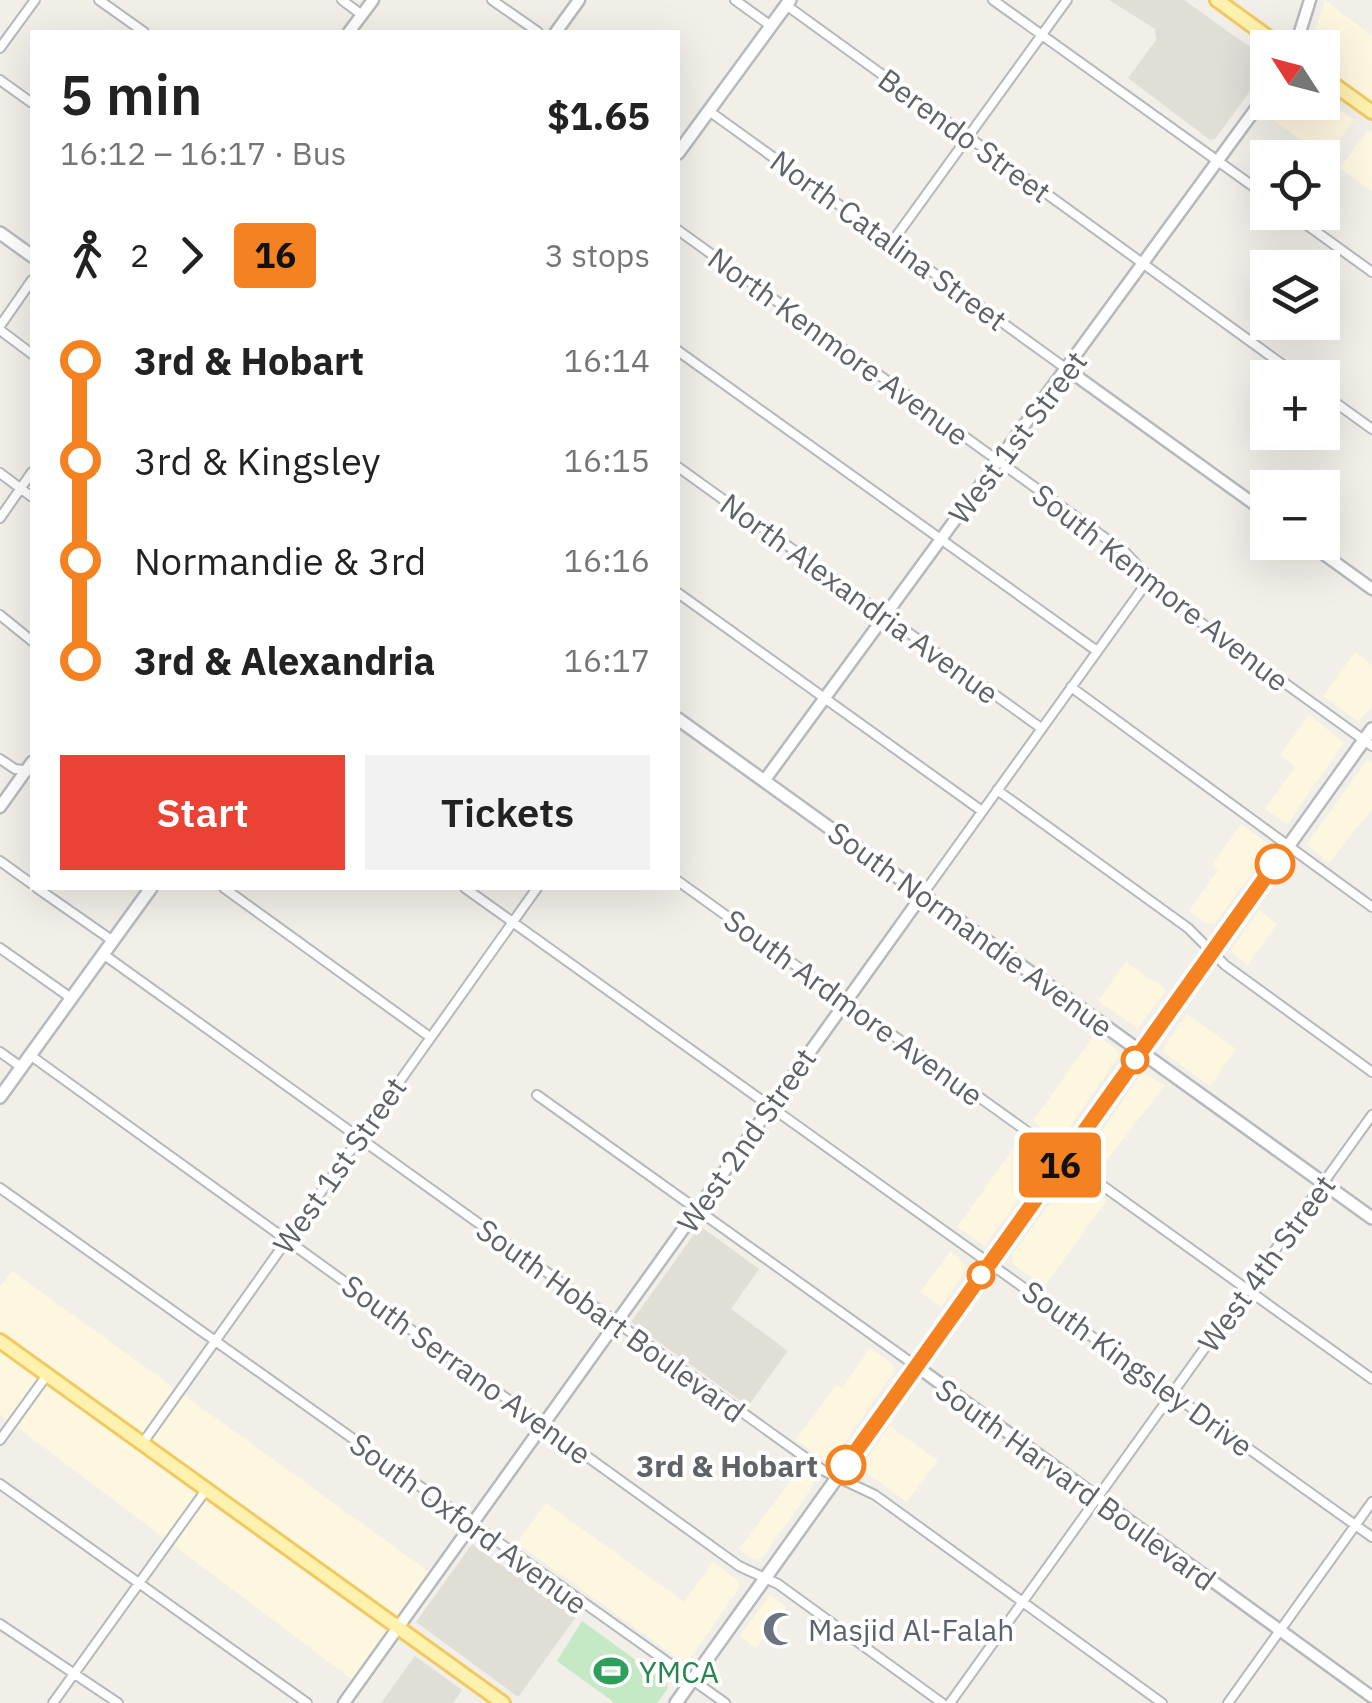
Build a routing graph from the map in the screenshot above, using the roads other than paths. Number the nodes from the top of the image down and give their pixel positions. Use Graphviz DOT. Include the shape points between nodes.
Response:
graph roads {
  1 [pos="35,0"];
  2 [pos="99,0"];
  3 [pos="342,0"];
  4 [pos="373,0"];
  5 [pos="492,0"];
  6 [pos="579,0"];
  7 [pos="735,0"];
  8 [pos="993,0"];
  9 [pos="1068,0"];
  10 [pos="1217,0"];
  11 [pos="1310,0"];
  12 [pos="788,3"];
  13 [pos="362,15"];
  14 [pos="771,26"];
  15 [pos="141,30"];
  16 [pos="351,30"];
  17 [pos="535,30"];
  18 [pos="557,30"];
  19 [pos="1258,30"];
  20 [pos="1301,30"];
  21 [pos="1042,35"];
  22 [pos="0,48"];
  23 [pos="0,80"];
  24 [pos="1340,89"];
  25 [pos="30,102"];
  26 [pos="708,111"];
  27 [pos="1372,112"];
  28 [pos="1250,117"];
  29 [pos="682,136"];
  30 [pos="968,137"];
  31 [pos="1218,161"];
  32 [pos="1250,183"];
  33 [pos="1315,230"];
  34 [pos="680,231"];
  35 [pos="0,233"];
  36 [pos="892,242"];
  37 [pos="30,255"];
  38 [pos="1144,265"];
  39 [pos="1372,272"];
  40 [pos="30,283"];
  41 [pos="0,328"];
  42 [pos="30,352"];
  43 [pos="681,353"];
  44 [pos="1276,360"];
  45 [pos="1068,370"];
  46 [pos="1340,406"];
  47 [pos="1372,429"];
  48 [pos="1000,462"];
  49 [pos="680,468"];
  50 [pos="0,473"];
  51 [pos="30,475"];
  52 [pos="21,488"];
  53 [pos="30,495"];
  54 [pos="1250,501"];
  55 [pos="0,518"];
  56 [pos="940,539"];
  57 [pos="1333,560"];
  58 [pos="1150,578"];
  59 [pos="1372,589"];
  60 [pos="680,593"];
  61 [pos="0,615"];
  62 [pos="884,615"];
  63 [pos="30,639"];
  64 [pos="1097,651"];
  65 [pos="1071,687"];
  66 [pos="824,698"];
  67 [pos="680,720"];
  68 [pos="1042,728"];
  69 [pos="1372,729"];
  70 [pos="1368,743"];
  71 [pos="0,759"];
  72 [pos="30,768"];
  73 [pos="30,769"];
  74 [pos="764,781"];
  75 [pos="997,790"];
  76 [pos="0,807"];
  77 [pos="982,812"];
  78 [pos="1289,845"];
  79 [pos="0,861"];
  80 [pos="30,882"];
  81 [pos="680,882"];
  82 [pos="41,890"];
  83 [pos="150,890"];
  84 [pos="227,890"];
  85 [pos="468,890"];
  86 [pos="536,890"];
  87 [pos="923,894"];
  88 [pos="1372,908"];
  89 [pos="512,922"];
  90 [pos="112,941"];
  91 [pos="0,948"];
  92 [pos="1212,952"];
  93 [pos="103,954"];
  94 [pos="71,998"];
  95 [pos="846,1000"];
  96 [pos="430,1037"];
  97 [pos="1141,1051"];
  98 [pos="0,1052"];
  99 [pos="30,1055"];
  100 [pos="21,1067"];
  101 [pos="1372,1072"];
  102 [pos="537,1095"];
  103 [pos="0,1097"];
  104 [pos="771,1107"];
  105 [pos="1372,1115"];
  106 [pos="358,1138"];
  107 [pos="1065,1158"];
  108 [pos="1322,1183"];
  109 [pos="0,1188"];
  110 [pos="698,1209"];
  111 [pos="1372,1218"];
  112 [pos="286,1239"];
  113 [pos="991,1262"];
  114 [pos="1247,1289"];
  115 [pos="615,1324"];
  116 [pos="0,1341"];
  117 [pos="214,1341"];
  118 [pos="916,1366"];
  119 [pos="47,1375"];
  120 [pos="1372,1379"];
  121 [pos="1172,1392"];
  122 [pos="542,1424"];
  123 [pos="0,1440"];
  124 [pos="142,1444"];
  125 [pos="838,1476"];
  126 [pos="0,1484"];
  127 [pos="206,1490"];
  128 [pos="1097,1498"];
  129 [pos="1372,1502"];
  130 [pos="471,1525"];
  131 [pos="1354,1526"];
  132 [pos="1372,1537"];
  133 [pos="765,1578"];
  134 [pos="140,1582"];
  135 [pos="1022,1603"];
  136 [pos="0,1624"];
  137 [pos="399,1627"];
  138 [pos="1280,1631"];
  139 [pos="74,1674"];
  140 [pos="692,1681"];
  141 [pos="1372,1697"];
  142 [pos="53,1703"];
  143 [pos="118,1703"];
  144 [pos="307,1703"];
  145 [pos="344,1703"];
  146 [pos="503,1703"];
  147 [pos="676,1703"];
  148 [pos="725,1703"];
  149 [pos="942,1703"];
  150 [pos="950,1703"];
  151 [pos="1162,1703"];
  152 [pos="1228,1703"];
  1 -- 22 [label="street"];
  2 -- 15 [label="street"];
  3 -- 13 [label="street"];
  4 -- 13 [label="street"];
  5 -- 17 [label="street"];
  6 -- 18 [label="street"];
  7 -- 14 [label="street"];
  8 -- 21 [label="street"];
  9 -- 21 [label="street"];
  10 -- 19 [label="main road"];
  11 -- 20 [label="street"];
  12 -- 14 [label="main road"];
  12 -- 30 [label="street, Berendo Street"];
  13 -- 16 [label="street"];
  14 -- 26 [label="main road"];
  21 -- 30 [label="street"];
  21 -- 31 [label="street"];
  23 -- 25 [label="street"];
  24 -- 27 [label="main road"];
  26 -- 29 [label="main road"];
  26 -- 36 [label="street, North Catalina Street"];
  28 -- 31 [label="street, West 1st Street"];
  30 -- 36 [label="street"];
  30 -- 38 [label="street, Berendo Street"];
  31 -- 32 [label="street"];
  31 -- 38 [label="street, West 1st Street"];
  33 -- 39 [label="street"];
  34 -- 48 [label="street, North Kenmore Avenue"];
  35 -- 37 [label="main road"];
  36 -- 45 [label="street, North Catalina Street"];
  38 -- 44 [label="street, Berendo Street"];
  38 -- 45 [label="street, West 1st Street"];
  40 -- 41 [label="street"];
  41 -- 42 [label="street"];
  43 -- 56 [label="street"];
  45 -- 48 [label="street, West 1st Street"];
  45 -- 54 [label="street"];
  46 -- 47 [label="street"];
  48 -- 56 [label="street, West 1st Street"];
  48 -- 58 [label="street, South Kenmore Avenue" via="1126,553"];
  49 -- 62 [label="street, North Alexandria Avenue"];
  50 -- 52 [label="street"];
  51 -- 52 [label="street"];
  52 -- 53 [label="street"];
  52 -- 55 [label="street"];
  56 -- 62 [label="street, West 1st Street"];
  56 -- 64 [label="street"];
  57 -- 59 [label="street"];
  58 -- 64 [label="street, West 2nd Street"];
  58 -- 70 [label="street, South Kenmore Avenue" via="1171,601"];
  60 -- 66 [label="street"];
  61 -- 63 [label="street"];
  62 -- 66 [label="street, West 1st Street"];
  62 -- 68 [label="street, North Alexandria Avenue"];
  64 -- 65 [label="street, West 2nd Street"];
  65 -- 68 [label="street, West 2nd Street"];
  65 -- 78 [label="street"];
  66 -- 74 [label="street, West 1st Street"];
  66 -- 77 [label="street"];
  67 -- 74 [label="main road, South Normandie Avenue"];
  68 -- 75 [label="street, West 2nd Street"];
  69 -- 70 [label="main road"];
  70 -- 78 [label="main road"];
  71 -- 72 [label="street" via="15,769"];
  73 -- 76 [label="street"];
  74 -- 87 [label="main road, South Normandie Avenue"];
  75 -- 77 [label="street, West 2nd Street"];
  75 -- 92 [label="street"];
  77 -- 87 [label="street, West 2nd Street"];
  78 -- 88 [label="street"];
  78 -- 92 [label="main road"];
  79 -- 80 [label="street"];
  81 -- 95 [label="street, South Ardmore Avenue"];
  82 -- 90 [label="street"];
  83 -- 90 [label="main road"];
  84 -- 96 [label="street"];
  85 -- 89 [label="street, South Kingsley Drive"];
  86 -- 89 [label="street, West 1st Street"];
  87 -- 95 [label="street, West 2nd Street"];
  87 -- 97 [label="main road, South Normandie Avenue"];
  89 -- 96 [label="street, West 1st Street"];
  89 -- 104 [label="street, South Kingsley Drive"];
  90 -- 93 [label="main road"];
  91 -- 94 [label="street"];
  92 -- 97 [label="main road"];
  92 -- 101 [label="street"];
  93 -- 94 [label="main road"];
  93 -- 106 [label="street, South Hobart Boulevard"];
  94 -- 99 [label="main road"];
  95 -- 104 [label="street, West 2nd Street"];
  95 -- 107 [label="street, South Ardmore Avenue"];
  96 -- 106 [label="street, West 1st Street"];
  97 -- 107 [label="main road"];
  97 -- 108 [label="main road, South Normandie Avenue"];
  98 -- 100 [label="street"];
  99 -- 100 [label="main road"];
  99 -- 112 [label="street, South Serrano Avenue"];
  100 -- 103 [label="main road"];
  102 -- 110 [label="street, South Harvard Boulevard"];
  104 -- 110 [label="street, West 2nd Street"];
  104 -- 113 [label="street, South Kingsley Drive"];
  105 -- 108 [label="street, West 4th Street"];
  106 -- 112 [label="street, West 1st Street"];
  106 -- 115 [label="street, South Hobart Boulevard"];
  107 -- 113 [label="main road"];
  107 -- 114 [label="street, South Ardmore Avenue"];
  108 -- 111 [label="main road, South Normandie Avenue"];
  108 -- 114 [label="street, West 4th Street"];
  109 -- 117 [label="street, South Oxford Avenue"];
  110 -- 115 [label="street, West 2nd Street"];
  110 -- 118 [label="street, South Harvard Boulevard"];
  112 -- 117 [label="street, West 1st Street"];
  112 -- 122 [label="street, South Serrano Avenue"];
  113 -- 118 [label="main road"];
  113 -- 121 [label="street, South Kingsley Drive"];
  114 -- 120 [label="street, South Ardmore Avenue"];
  114 -- 121 [label="street, West 4th Street"];
  115 -- 122 [label="street, West 2nd Street"];
  115 -- 125 [label="street, South Hobart Boulevard"];
  116 -- 119 [label="main road"];
  117 -- 124 [label="street, West 1st Street"];
  117 -- 130 [label="street, South Oxford Avenue"];
  118 -- 125 [label="main road"];
  118 -- 128 [label="street, South Harvard Boulevard"];
  119 -- 123 [label="street"];
  119 -- 124 [label="main road"];
  121 -- 128 [label="street, West 4th Street"];
  121 -- 131 [label="street, South Kingsley Drive"];
  122 -- 130 [label="street, West 2nd Street"];
  122 -- 133 [label="street, South Serrano Avenue"];
  124 -- 127 [label="main road"];
  125 -- 133 [label="main road"];
  125 -- 135 [label="street, South Hobart Boulevard" via="875,1494"];
  126 -- 134 [label="street"];
  127 -- 134 [label="street"];
  127 -- 137 [label="main road"];
  128 -- 135 [label="street, West 4th Street"];
  128 -- 138 [label="street, South Harvard Boulevard"];
  129 -- 131 [label="street"];
  130 -- 137 [label="street, West 2nd Street"];
  130 -- 140 [label="street, South Oxford Avenue"];
  131 -- 132 [label="street, South Kingsley Drive"];
  131 -- 138 [label="street"];
  133 -- 140 [label="main road"];
  133 -- 149 [label="street, South Serrano Avenue"];
  134 -- 139 [label="street"];
  134 -- 144 [label="street"];
  135 -- 150 [label="street, West 4th Street"];
  135 -- 151 [label="street, South Hobart Boulevard"];
  136 -- 139 [label="street"];
  137 -- 145 [label="street, West 2nd Street"];
  137 -- 146 [label="main road"];
  138 -- 141 [label="street, South Harvard Boulevard"];
  138 -- 152 [label="street"];
  139 -- 142 [label="street"];
  139 -- 143 [label="street"];
  140 -- 147 [label="main road"];
  140 -- 148 [label="street, South Oxford Avenue"];
}
